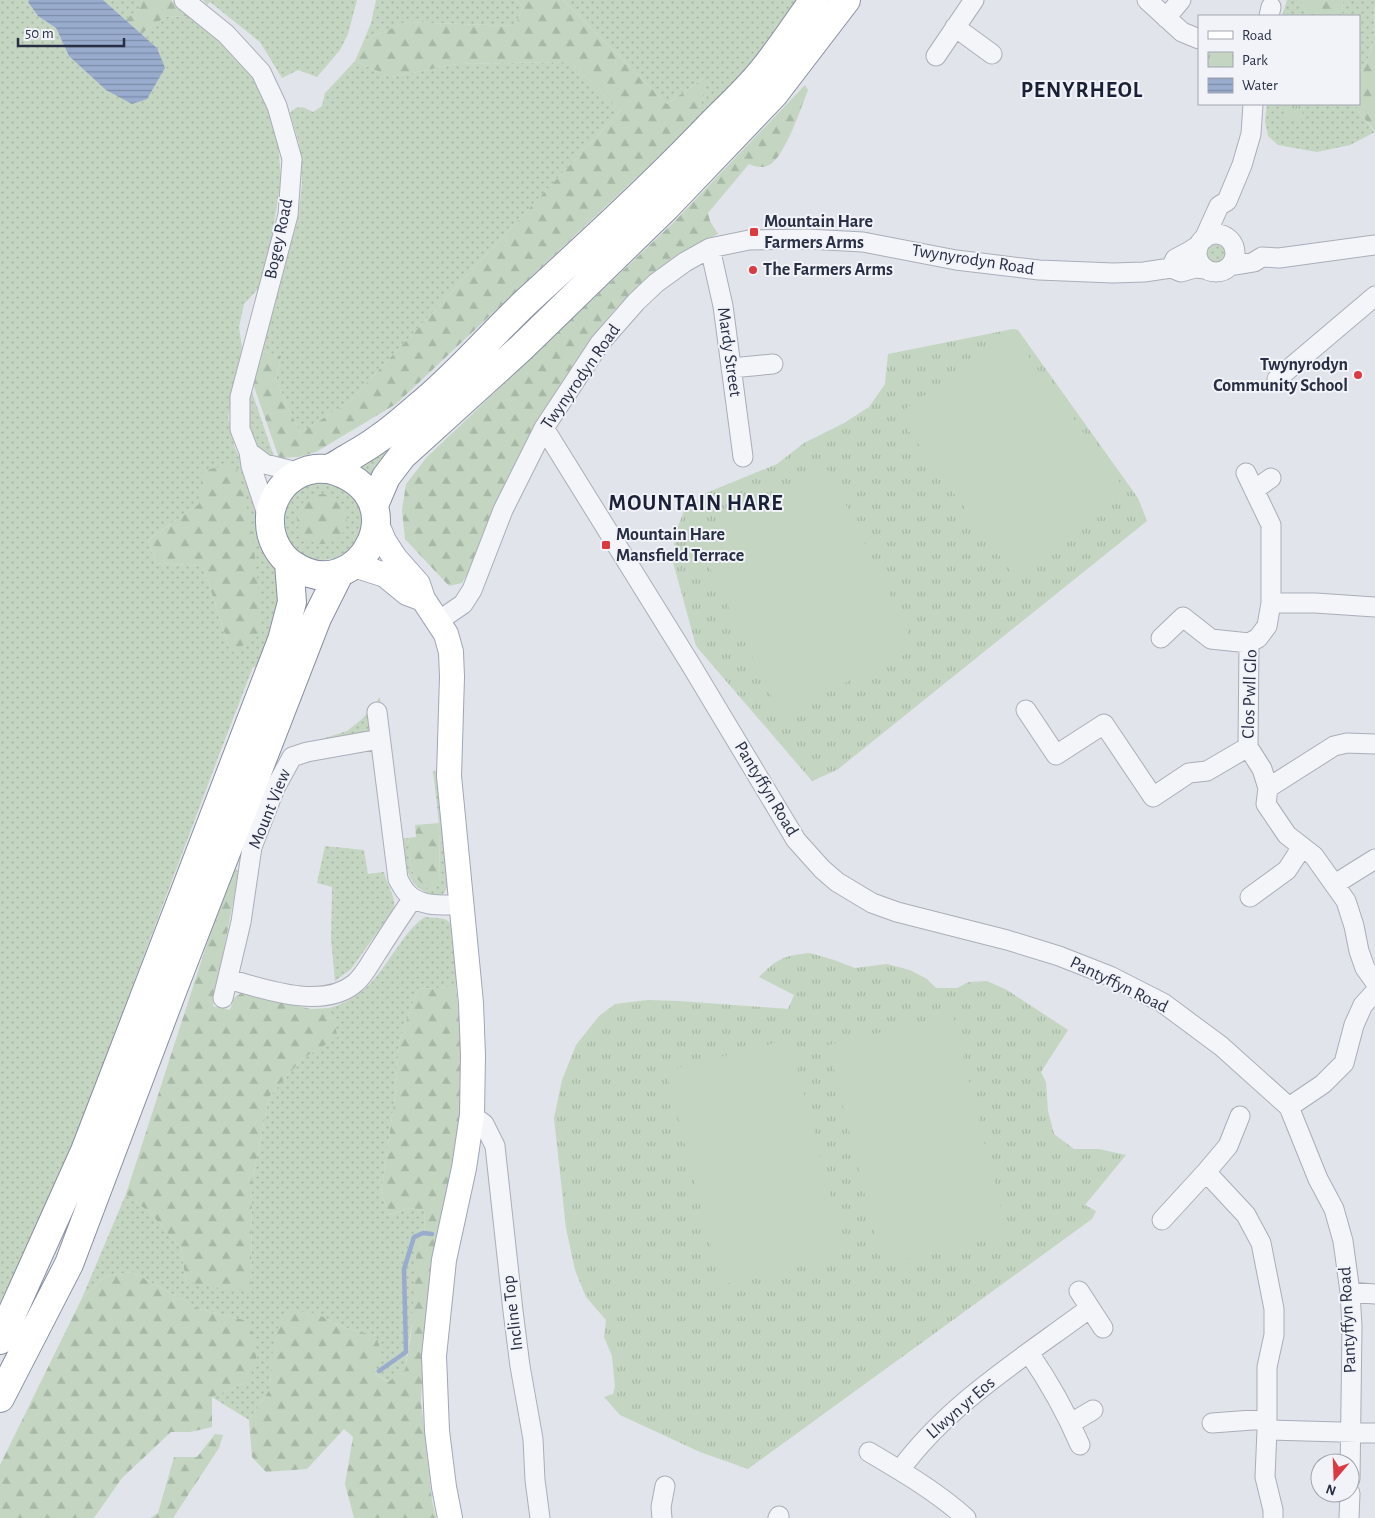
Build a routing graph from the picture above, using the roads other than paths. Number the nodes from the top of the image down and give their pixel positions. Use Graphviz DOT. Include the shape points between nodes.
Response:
graph roads {
  1 [pos="184,0"];
  2 [pos="814,0"];
  3 [pos="846,0"];
  4 [pos="974,0"];
  5 [pos="1147,0"];
  6 [pos="1181,0"];
  7 [pos="1166,18"];
  8 [pos="955,27"];
  9 [pos="1198,39"];
  10 [pos="992,54"];
  11 [pos="936,56"];
  12 [pos="1253,105"];
  13 [pos="1226,200"];
  14 [pos="1229,240"];
  15 [pos="1201,242"];
  16 [pos="1375,245"];
  17 [pos="710,248"];
  18 [pos="1262,257"];
  19 [pos="1230,266"];
  20 [pos="1171,268"];
  21 [pos="1205,269"];
  22 [pos="1375,296"];
  23 [pos="773,364"];
  24 [pos="731,368"];
  25 [pos="1277,379"];
  26 [pos="544,428"];
  27 [pos="249,452"];
  28 [pos="742,457"];
  29 [pos="329,468"];
  30 [pos="301,473"];
  31 [pos="1271,478"];
  32 [pos="375,514"];
  33 [pos="270,522"];
  34 [pos="290,563"];
  35 [pos="347,569"];
  36 [pos="422,600"];
  37 [pos="1271,603"];
  38 [pos="1375,607"];
  39 [pos="437,622"];
  40 [pos="1161,638"];
  41 [pos="1249,642"];
  42 [pos="1026,710"];
  43 [pos="377,712"];
  44 [pos="380,739"];
  45 [pos="1375,744"];
  46 [pos="1248,748"];
  47 [pos="1268,788"];
  48 [pos="1302,847"];
  49 [pos="1375,858"];
  50 [pos="1335,884"];
  51 [pos="1250,897"];
  52 [pos="413,898"];
  53 [pos="460,905"];
  54 [pos="228,979"];
  55 [pos="1375,982"];
  56 [pos="1375,992"];
  57 [pos="223,998"];
  58 [pos="1289,1107"];
  59 [pos="472,1115"];
  60 [pos="1240,1116"];
  61 [pos="1206,1172"];
  62 [pos="1162,1220"];
  63 [pos="1078,1291"];
  64 [pos="1350,1292"];
  65 [pos="1375,1294"];
  66 [pos="1090,1308"];
  67 [pos="1103,1328"];
  68 [pos="0,1340"];
  69 [pos="1029,1353"];
  70 [pos="0,1398"];
  71 [pos="1093,1410"];
  72 [pos="1071,1423"];
  73 [pos="1212,1423"];
  74 [pos="1267,1425"];
  75 [pos="1351,1433"];
  76 [pos="1375,1433"];
  77 [pos="1080,1445"];
  78 [pos="869,1452"];
  79 [pos="1351,1453"];
  80 [pos="900,1470"];
  81 [pos="665,1486"];
  82 [pos="1350,1503"];
  83 [pos="450,1518"];
  84 [pos="540,1518"];
  85 [pos="662,1518"];
  86 [pos="966,1518"];
  87 [pos="1273,1518"];
  88 [pos="1349,1518"];
  1 -- 27 [label="street, Bogey Road" via="226,34 261,72 277,106 292,159 288,215 240,397 240,429"];
  2 -- 29 [label="highway" via="755,80 647,190 428,399 379,439"];
  3 -- 32 [label="highway" via="774,94 666,207 521,348 402,456 386,477"];
  4 -- 8 [label="street"];
  5 -- 7 [label="street"];
  6 -- 7 [label="street"];
  7 -- 9 [label="street" via="1182,32"];
  8 -- 10 [label="street"];
  8 -- 11 [label="street"];
  12 -- 13 [label="street" via="1248,150"];
  13 -- 14 [label="street" via="1229,210 1225,230"];
  13 -- 15 [label="street" via="1219,206"];
  14 -- 15 [label="street, Twynyrodyn Road" via="1221,234 1214,234"];
  14 -- 18 [label="street, Twynyrodyn Road"];
  14 -- 19 [label="street" via="1235,254"];
  15 -- 20 [label="street, Twynyrodyn Road" via="1175,259"];
  15 -- 21 [label="street" via="1198,258"];
  16 -- 18 [label="street, Twynyrodyn Road" via="1279,258"];
  17 -- 20 [label="street, Twynyrodyn Road" via="749,240 863,242 956,260 1039,270 1121,273"];
  17 -- 24 [label="street, Mardy Street" via="723,306"];
  17 -- 26 [label="street, Twynyrodyn Road" via="656,283 636,302 600,343"];
  18 -- 19 [label="street, Twynyrodyn Road" via="1254,262"];
  19 -- 21 [label="street, Twynyrodyn Road" via="1218,272"];
  20 -- 21 [label="street, Twynyrodyn Road" via="1181,272"];
  22 -- 25 [label="street"];
  23 -- 24 [label="street"];
  24 -- 28 [label="street, Mardy Street"];
  26 -- 39 [label="street, Twynyrodyn Road" via="503,510 472,590 463,604"];
  26 -- 58 [label="street, Pantyffyn Road" via="796,840 816,864 837,882 872,903 1059,956 1110,976 1163,1003 1221,1046"];
  27 -- 30 [label="street" via="265,464"];
  27 -- 33 [label="street, Bogey Road"];
  29 -- 30 [label="highway"];
  29 -- 32 [label="highway" via="357,480 367,492"];
  30 -- 33 [label="highway" via="278,492"];
  31 -- 37 [label="street, Clos Pwll Glo" via="1250,481 1272,525"];
  32 -- 35 [label="highway" via="374,538 366,554"];
  32 -- 36 [label="main road" via="388,546 418,584"];
  33 -- 34 [label="highway" via="272,537"];
  34 -- 35 [label="highway" via="314,574 327,575"];
  34 -- 68 [label="highway" via="292,602 282,640 84,1151"];
  35 -- 36 [label="main road" via="385,575 407,593"];
  35 -- 70 [label="highway" via="317,618 69,1264"];
  36 -- 39 [label="main road"];
  37 -- 38 [label="street"];
  37 -- 41 [label="street, Clos Pwll Glo" via="1266,626 1258,638"];
  39 -- 53 [label="main road" via="446,634 452,652 449,776"];
  40 -- 41 [label="street" via="1183,617 1211,639"];
  41 -- 46 [label="street, Clos Pwll Glo"];
  42 -- 46 [label="street" via="1056,755 1104,724 1152,797 1188,774 1207,771"];
  43 -- 44 [label="street"];
  44 -- 52 [label="street" via="398,879"];
  44 -- 54 [label="street, Mount View" via="292,757 275,788 252,846"];
  45 -- 47 [label="street" via="1334,746"];
  46 -- 47 [label="street" via="1262,769"];
  47 -- 48 [label="street" via="1266,804 1287,835"];
  48 -- 50 [label="street" via="1314,856"];
  48 -- 51 [label="street" via="1287,870"];
  49 -- 50 [label="street"];
  50 -- 55 [label="street" via="1346,901 1358,951"];
  52 -- 53 [label="street" via="442,906"];
  52 -- 54 [label="street" via="355,984 337,994 317,997 294,995"];
  53 -- 59 [label="main road" via="471,1003"];
  54 -- 57 [label="street, Mount View"];
  56 -- 58 [label="street" via="1363,1005 1354,1025 1344,1063 1323,1084"];
  58 -- 64 [label="street, Pantyffyn Road" via="1334,1210 1343,1241"];
  59 -- 83 [label="main road" via="444,1260 434,1356 437,1431"];
  59 -- 84 [label="street, Incline Top" via="484,1124 495,1146 520,1366 533,1439"];
  60 -- 61 [label="street" via="1228,1146"];
  61 -- 62 [label="street"];
  61 -- 74 [label="street" via="1246,1216 1261,1243 1274,1309 1274,1335 1267,1367"];
  63 -- 66 [label="street"];
  64 -- 65 [label="street"];
  64 -- 75 [label="street, Pantyffyn Road"];
  66 -- 67 [label="street"];
  66 -- 69 [label="street, Llwyn yr Eos"];
  69 -- 72 [label="street"];
  69 -- 80 [label="street, Llwyn yr Eos" via="973,1395 915,1449"];
  71 -- 72 [label="street"];
  72 -- 77 [label="street"];
  73 -- 74 [label="street"];
  74 -- 75 [label="street"];
  74 -- 87 [label="street" via="1265,1476"];
  75 -- 76 [label="street"];
  75 -- 79 [label="street, Pantyffyn Road"];
  78 -- 80 [label="street"];
  80 -- 86 [label="street" via="946,1500"];
  81 -- 85 [label="street"];
  82 -- 88 [label="street"];
}
